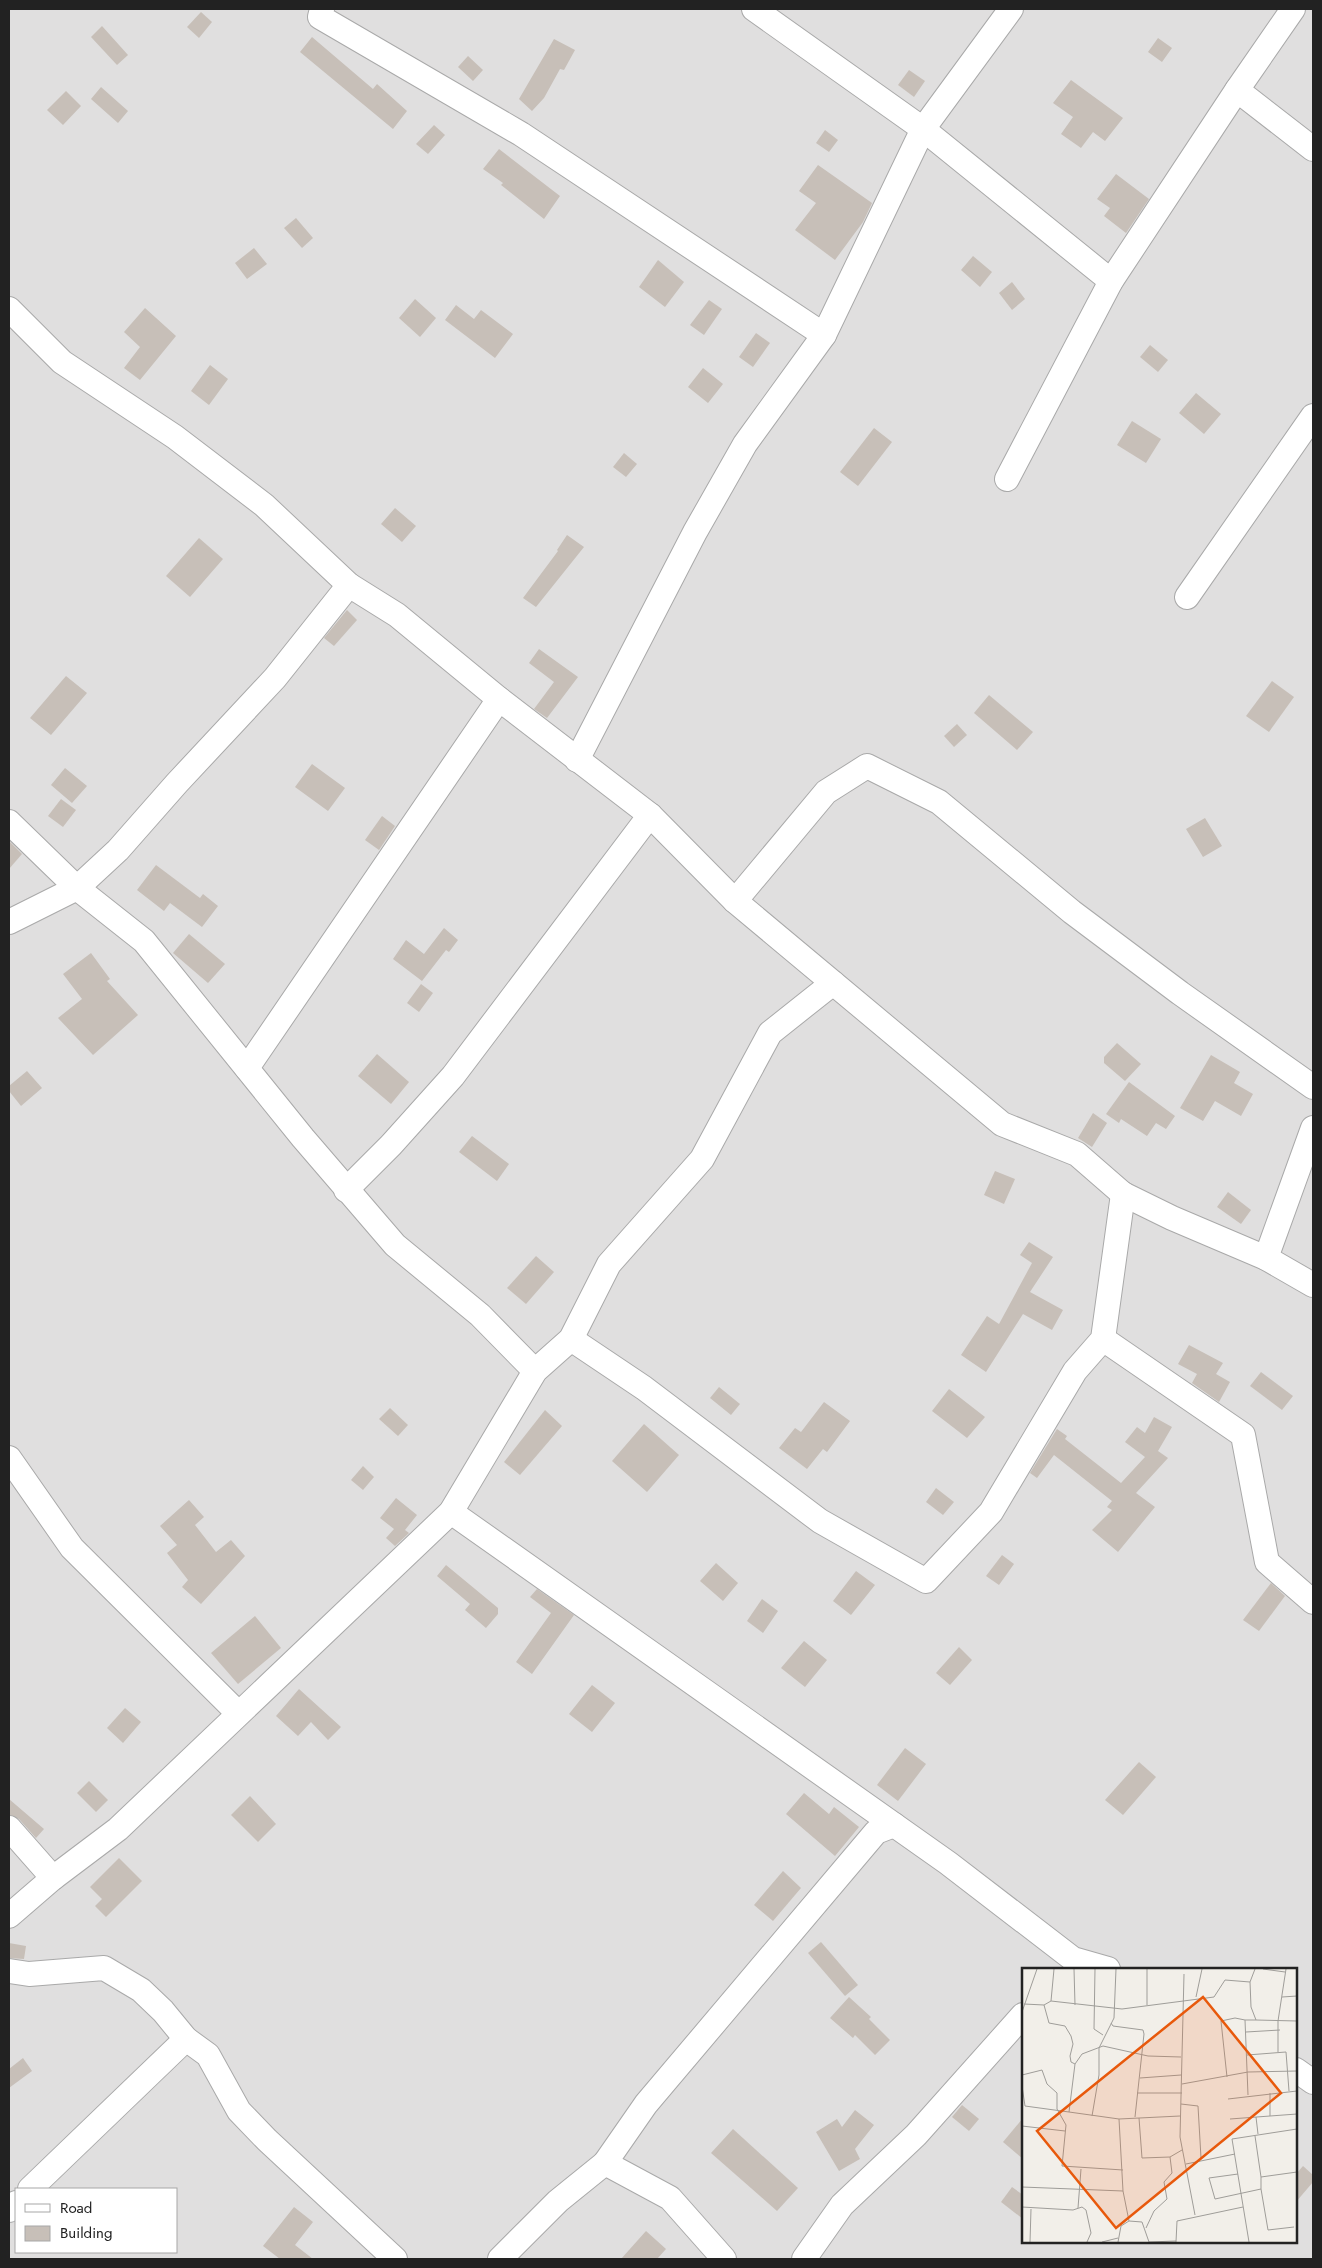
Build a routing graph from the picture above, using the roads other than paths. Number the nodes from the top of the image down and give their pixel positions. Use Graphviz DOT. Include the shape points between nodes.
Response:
graph roads {
  1 [pos="322,9"];
  2 [pos="1011,9"];
  3 [pos="1293,9"];
  4 [pos="770,13"];
  5 [pos="1237,90"];
  6 [pos="923,129"];
  7 [pos="1313,149"];
  8 [pos="1111,282"];
  9 [pos="9,309"];
  10 [pos="824,335"];
  11 [pos="1313,416"];
  12 [pos="1007,479"];
  13 [pos="349,586"];
  14 [pos="1187,597"];
  15 [pos="499,699"];
  16 [pos="577,760"];
  17 [pos="650,815"];
  18 [pos="9,822"];
  19 [pos="77,888"];
  20 [pos="735,901"];
  21 [pos="9,922"];
  22 [pos="833,983"];
  23 [pos="247,1068"];
  24 [pos="1313,1087"];
  25 [pos="1313,1128"];
  26 [pos="346,1190"];
  27 [pos="1123,1194"];
  28 [pos="1266,1258"];
  29 [pos="1313,1285"];
  30 [pos="571,1339"];
  31 [pos="1102,1339"];
  32 [pos="535,1370"];
  33 [pos="9,1458"];
  34 [pos="451,1512"];
  35 [pos="1313,1602"];
  36 [pos="238,1713"];
  37 [pos="894,1825"];
  38 [pos="9,1828"];
  39 [pos="53,1878"];
  40 [pos="9,1916"];
  41 [pos="1069,1964"];
  42 [pos="1100,1968"];
  43 [pos="9,1971"];
  44 [pos="1022,2016"];
  45 [pos="186,2039"];
  46 [pos="1297,2071"];
  47 [pos="1313,2082"];
  48 [pos="605,2163"];
  49 [pos="31,2188"];
  50 [pos="396,2259"];
  51 [pos="500,2259"];
  52 [pos="724,2259"];
  53 [pos="804,2259"];
  1 -- 10 [label="street" via="320,17 521,134"];
  2 -- 6 [label="street"];
  3 -- 5 [label="street"];
  4 -- 6 [label="street"];
  5 -- 7 [label="street"];
  5 -- 8 [label="street"];
  6 -- 8 [label="street"];
  6 -- 10 [label="street"];
  8 -- 12 [label="street"];
  9 -- 13 [label="street" via="62,362 175,437 264,505"];
  10 -- 16 [label="street" via="745,444 695,532"];
  11 -- 14 [label="street"];
  13 -- 15 [label="street" via="397,615"];
  13 -- 19 [label="street" via="275,678 118,850"];
  15 -- 16 [label="street"];
  15 -- 23 [label="street"];
  16 -- 17 [label="street"];
  17 -- 20 [label="street"];
  17 -- 26 [label="street" via="453,1076"];
  18 -- 19 [label="street"];
  19 -- 21 [label="street"];
  19 -- 23 [label="street" via="144,941"];
  20 -- 22 [label="street"];
  20 -- 24 [label="street" via="826,792 867,766 939,802 1072,912"];
  22 -- 27 [label="street" via="1002,1124 1077,1154"];
  22 -- 30 [label="street" via="770,1033 702,1159 609,1264"];
  23 -- 26 [label="street"];
  25 -- 28 [label="street"];
  26 -- 32 [label="street" via="395,1245 480,1315"];
  27 -- 28 [label="street"];
  27 -- 31 [label="street"];
  28 -- 29 [label="street"];
  30 -- 31 [label="street" via="644,1388 820,1521 926,1581 991,1512 1075,1371"];
  30 -- 32 [label="street"];
  31 -- 35 [label="street" via="1243,1435 1267,1562"];
  32 -- 34 [label="street"];
  33 -- 36 [label="street" via="72,1548"];
  34 -- 36 [label="street"];
  34 -- 37 [label="street"];
  36 -- 39 [label="street" via="118,1829"];
  37 -- 41 [label="street" via="948,1863"];
  37 -- 48 [label="street" via="876,1832 646,2104"];
  38 -- 39 [label="street"];
  39 -- 40 [label="street"];
  41 -- 42 [label="street"];
  43 -- 45 [label="street" via="29,1974 104,1968 141,1990"];
  44 -- 53 [label="street" via="916,2135 842,2205"];
  45 -- 49 [label="street"];
  45 -- 50 [label="street" via="208,2055 239,2111"];
  46 -- 47 [label="street"];
  48 -- 51 [label="street" via="558,2201"];
  48 -- 52 [label="street" via="670,2198"];
}
